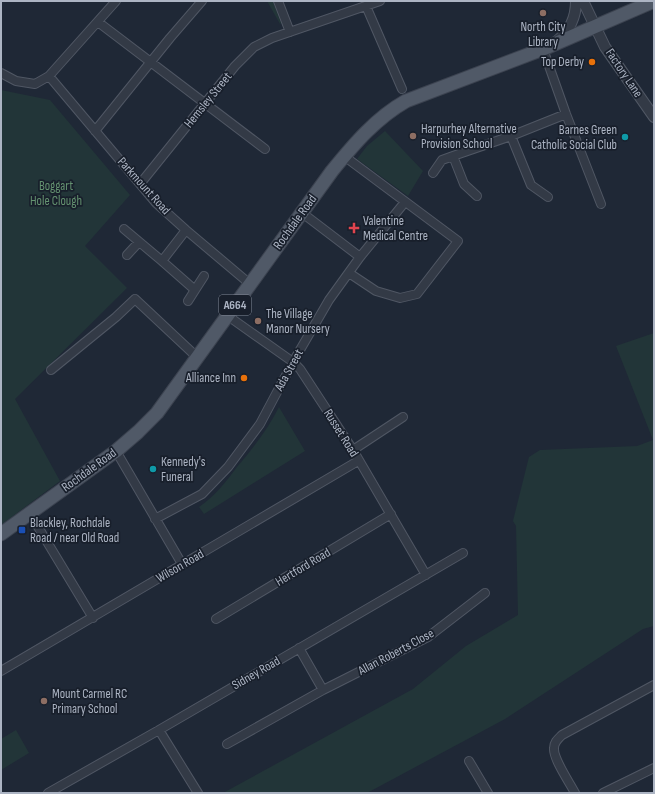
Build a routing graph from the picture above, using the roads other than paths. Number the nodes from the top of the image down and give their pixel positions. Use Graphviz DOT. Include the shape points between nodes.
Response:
graph roads {
  1 [pos="116,1"];
  2 [pos="202,1"];
  3 [pos="278,1"];
  4 [pos="380,1"];
  5 [pos="576,1"];
  6 [pos="583,1"];
  7 [pos="654,1"];
  8 [pos="366,6"];
  9 [pos="98,22"];
  10 [pos="596,27"];
  11 [pos="290,32"];
  12 [pos="546,48"];
  13 [pos="150,62"];
  14 [pos="1,73"];
  15 [pos="49,76"];
  16 [pos="402,89"];
  17 [pos="205,104"];
  18 [pos="566,114"];
  19 [pos="654,117"];
  20 [pos="95,131"];
  21 [pos="512,136"];
  22 [pos="265,149"];
  23 [pos="344,156"];
  24 [pos="453,156"];
  25 [pos="433,173"];
  26 [pos="140,184"];
  27 [pos="476,196"];
  28 [pos="548,197"];
  29 [pos="405,202"];
  30 [pos="601,204"];
  31 [pos="301,212"];
  32 [pos="124,229"];
  33 [pos="186,230"];
  34 [pos="139,242"];
  35 [pos="127,255"];
  36 [pos="360,257"];
  37 [pos="162,261"];
  38 [pos="349,273"];
  39 [pos="204,276"];
  40 [pos="250,284"];
  41 [pos="195,290"];
  42 [pos="188,301"];
  43 [pos="228,316"];
  44 [pos="198,358"];
  45 [pos="293,362"];
  46 [pos="51,370"];
  47 [pos="403,417"];
  48 [pos="353,450"];
  49 [pos="116,451"];
  50 [pos="358,461"];
  51 [pos="29,512"];
  52 [pos="391,514"];
  53 [pos="156,519"];
  54 [pos="1,534"];
  55 [pos="463,553"];
  56 [pos="182,564"];
  57 [pos="426,575"];
  58 [pos="485,593"];
  59 [pos="93,618"];
  60 [pos="216,619"];
  61 [pos="299,648"];
  62 [pos="1,671"];
  63 [pos="654,685"];
  64 [pos="323,690"];
  65 [pos="159,730"];
  66 [pos="227,744"];
  67 [pos="469,760"];
  68 [pos="654,768"];
  69 [pos="48,793"];
  70 [pos="198,793"];
  71 [pos="488,793"];
  72 [pos="575,793"];
  73 [pos="603,793"];
  1 -- 9 [label="street"];
  2 -- 13 [label="street"];
  3 -- 11 [label="street"];
  4 -- 8 [label="street, Hemsley Street"];
  5 -- 12 [label="street" via="572,24 562,37"];
  6 -- 10 [label="street, Factory Lane"];
  7 -- 10 [label="main road, Rochdale Road / A664"];
  8 -- 11 [label="street, Hemsley Street"];
  8 -- 16 [label="street"];
  9 -- 13 [label="street"];
  9 -- 15 [label="street"];
  10 -- 12 [label="main road, Rochdale Road / A664"];
  10 -- 19 [label="street, Factory Lane" via="609,52"];
  11 -- 17 [label="street, Hemsley Street" via="254,47 235,66"];
  12 -- 18 [label="street"];
  12 -- 23 [label="main road, Rochdale Road / A664" via="406,101 378,121"];
  13 -- 17 [label="street"];
  13 -- 20 [label="street"];
  14 -- 15 [label="street" via="16,81 35,84"];
  15 -- 20 [label="street, Parkmount Road"];
  17 -- 22 [label="street"];
  17 -- 26 [label="street, Hemsley Street"];
  18 -- 21 [label="street"];
  18 -- 30 [label="street"];
  20 -- 26 [label="street, Parkmount Road"];
  21 -- 24 [label="street"];
  21 -- 28 [label="street" via="531,185"];
  23 -- 29 [label="street"];
  23 -- 31 [label="main road, Rochdale Road / A664"];
  24 -- 25 [label="street" via="442,160"];
  24 -- 27 [label="street" via="464,184"];
  26 -- 33 [label="street, Parkmount Road" via="156,203"];
  29 -- 36 [label="street, Ada Street"];
  29 -- 38 [label="street" via="458,241 417,294 400,298 376,291"];
  31 -- 36 [label="street"];
  31 -- 40 [label="main road, Rochdale Road / A664"];
  32 -- 34 [label="street"];
  33 -- 37 [label="street"];
  33 -- 40 [label="street, Parkmount Road"];
  34 -- 35 [label="street"];
  34 -- 37 [label="street"];
  36 -- 38 [label="street, Ada Street"];
  37 -- 41 [label="street"];
  38 -- 45 [label="street, Ada Street" via="329,300"];
  39 -- 41 [label="street"];
  40 -- 43 [label="main road, Rochdale Road / A664"];
  41 -- 42 [label="street"];
  43 -- 44 [label="main road, Rochdale Road / A664"];
  43 -- 45 [label="street, Russet Road"];
  44 -- 46 [label="street" via="135,299"];
  44 -- 49 [label="main road, Rochdale Road / A664" via="157,413"];
  45 -- 48 [label="street, Russet Road"];
  45 -- 53 [label="street, Ada Street" via="260,424 228,467 202,494"];
  47 -- 48 [label="street"];
  48 -- 50 [label="street, Russet Road"];
  49 -- 51 [label="main road, Rochdale Road / A664"];
  49 -- 53 [label="street"];
  50 -- 52 [label="street, Russet Road"];
  50 -- 56 [label="street, Wilson Road"];
  51 -- 54 [label="main road, Rochdale Road / A664"];
  51 -- 59 [label="street"];
  52 -- 57 [label="street, Russet Road"];
  52 -- 60 [label="street, Hertford Road"];
  53 -- 56 [label="street"];
  55 -- 57 [label="street, Sidney Road"];
  56 -- 59 [label="street, Wilson Road"];
  57 -- 61 [label="street, Sidney Road"];
  58 -- 64 [label="street, Allan Roberts Close" via="428,637"];
  59 -- 62 [label="street, Wilson Road"];
  61 -- 64 [label="street"];
  61 -- 65 [label="street, Sidney Road"];
  63 -- 72 [label="street" via="562,735 556,741 553,749 556,758"];
  64 -- 66 [label="street, Allan Roberts Close"];
  65 -- 69 [label="street, Sidney Road"];
  65 -- 70 [label="street"];
  67 -- 71 [label="street"];
  68 -- 73 [label="street"];
}
